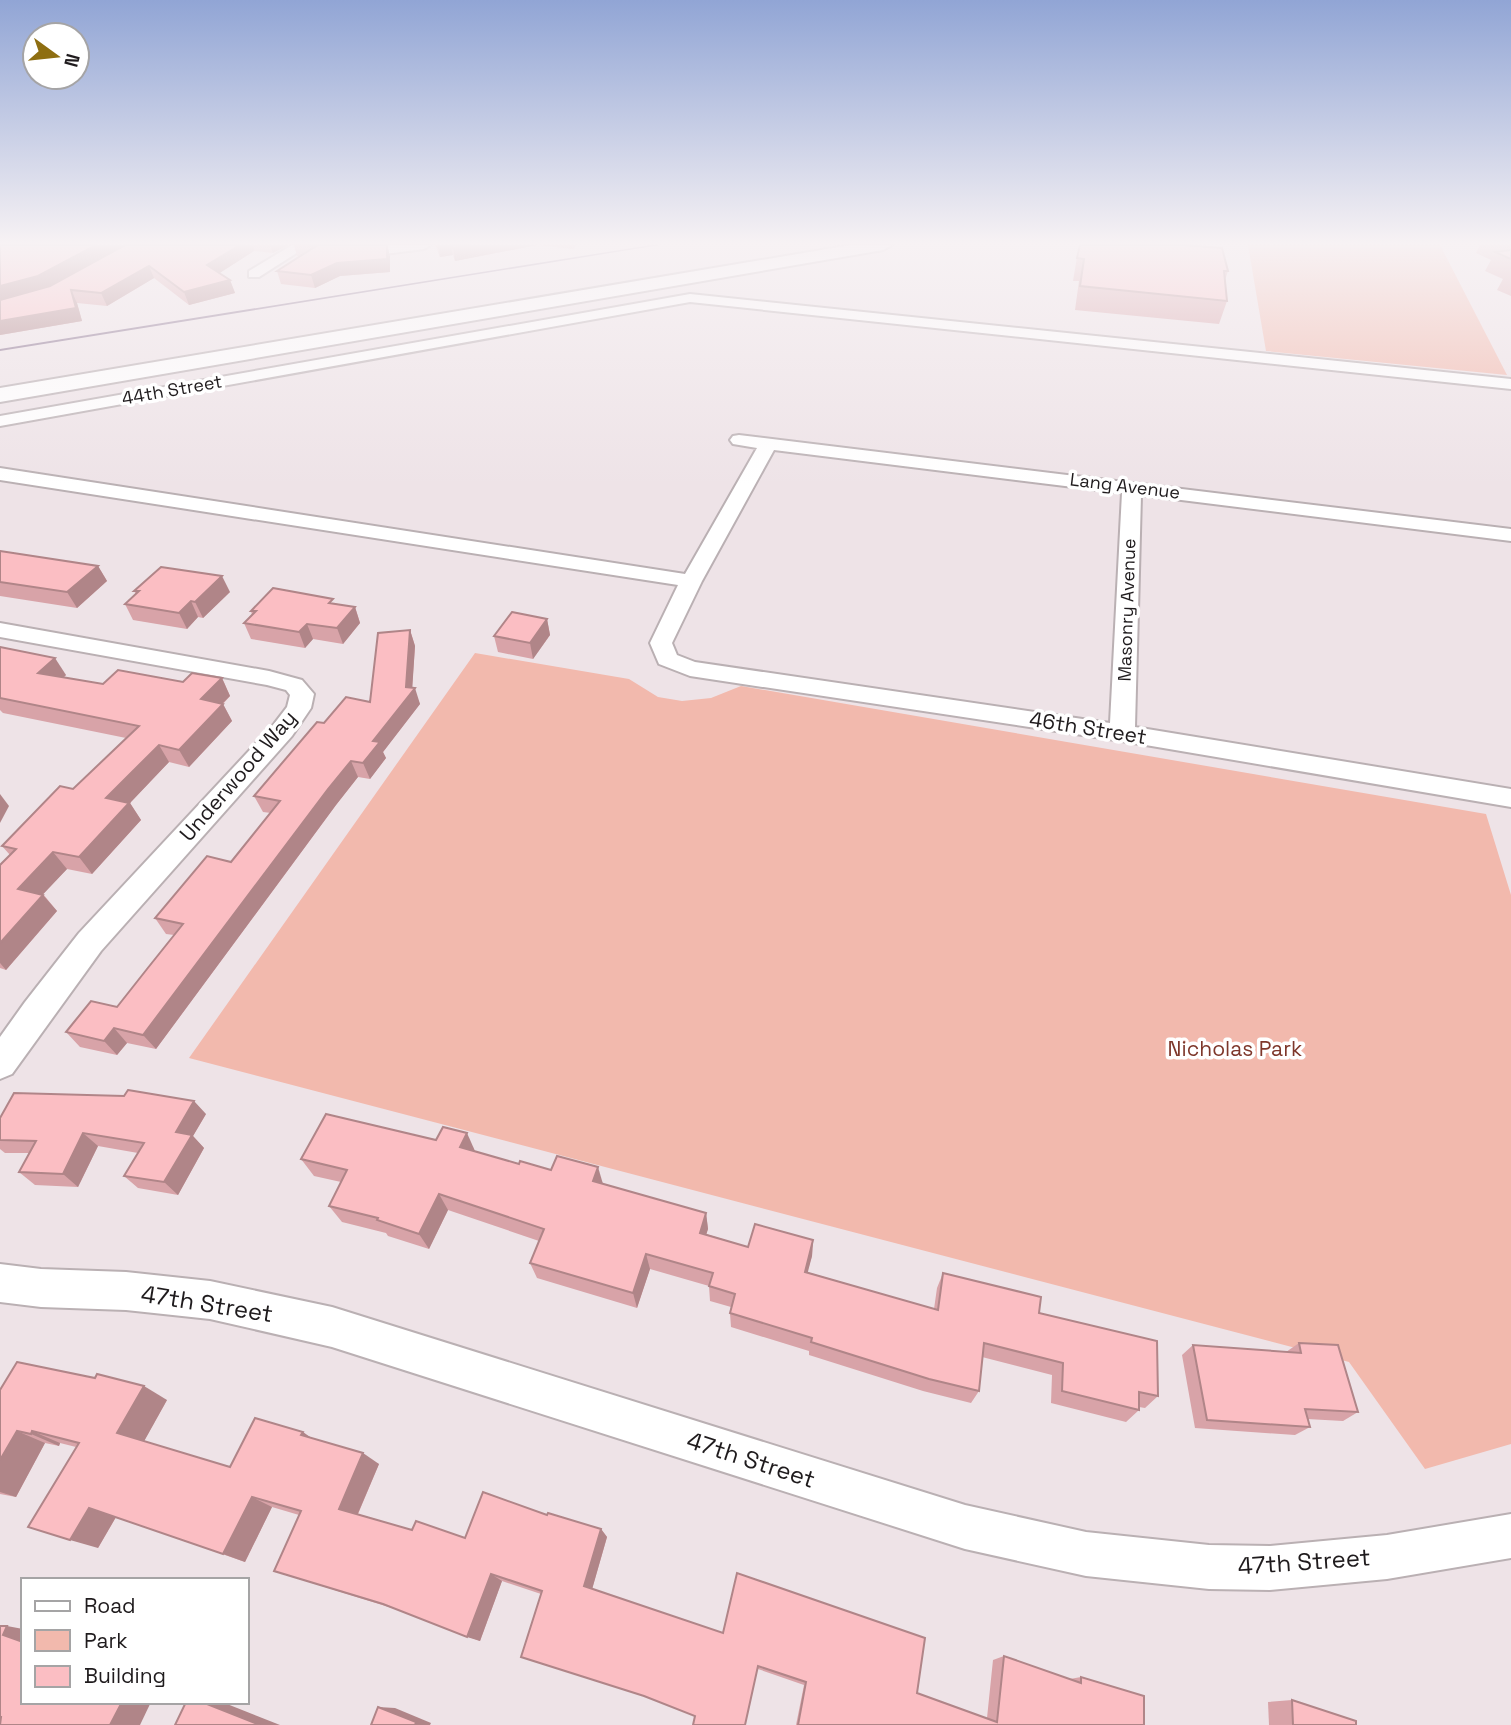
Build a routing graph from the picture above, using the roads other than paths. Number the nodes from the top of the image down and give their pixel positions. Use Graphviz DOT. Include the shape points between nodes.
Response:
graph roads {
  1 [pos="409,326"];
  2 [pos="536,326"];
  3 [pos="953,326"];
  4 [pos="1511,384"];
  5 [pos="0,395"];
  6 [pos="0,421"];
  7 [pos="739,440"];
  8 [pos="769,444"];
  9 [pos="0,474"];
  10 [pos="1132,487"];
  11 [pos="1511,535"];
  12 [pos="691,581"];
  13 [pos="0,630"];
  14 [pos="1122,733"];
  15 [pos="1511,797"];
  16 [pos="0,1065"];
  17 [pos="0,1283"];
  18 [pos="1511,1536"];
  1 -- 5 [label="highway"];
  2 -- 6 [label="street, 44th Street"];
  3 -- 4 [label="street, 44th Street"];
  7 -- 8 [label="street, Lang Avenue"];
  8 -- 10 [label="street, Lang Avenue"];
  8 -- 12 [label="street"];
  9 -- 12 [label="street"];
  10 -- 11 [label="street, Lang Avenue"];
  10 -- 14 [label="street, Masonry Avenue"];
  12 -- 14 [label="street, 46th Street" via="661,643 667,659 690,668"];
  13 -- 16 [label="street, Underwood Way" via="268,677 294,685 302,694 299,708 283,730 90,942"];
  14 -- 15 [label="street, 46th Street"];
  17 -- 18 [label="street, 47th Street" via="210,1300 332,1327 965,1527 1086,1553 1209,1567 1270,1568 1387,1557"];
}
